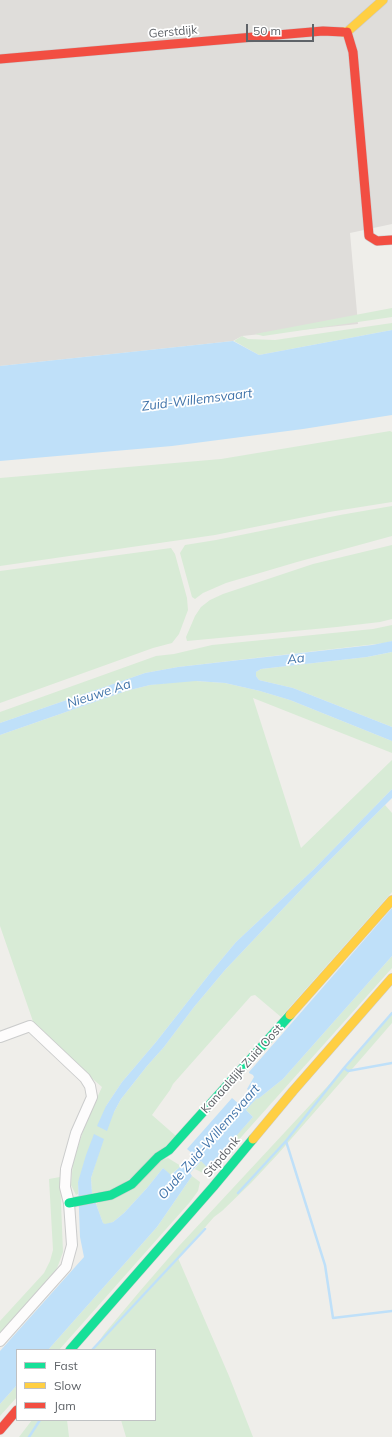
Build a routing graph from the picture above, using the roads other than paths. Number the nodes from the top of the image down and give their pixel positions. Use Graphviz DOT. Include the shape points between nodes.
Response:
graph roads {
  1 [pos="383,0"];
  2 [pos="347,32"];
  3 [pos="0,59"];
  4 [pos="392,240"];
  5 [pos="392,900"];
  6 [pos="392,978"];
  7 [pos="0,1037"];
  8 [pos="69,1203"];
  9 [pos="0,1341"];
  10 [pos="71,1349"];
  11 [pos="16,1411"];
  12 [pos="0,1430"];
  1 -- 2 [label="street"];
  2 -- 3 [label="street, Gerstdijk" via="323,31"];
  2 -- 4 [label="street" via="353,52 369,236 377,241"];
  5 -- 8 [label="street, Kanaaldijk Zuid Oost" via="169,1150 158,1157 132,1184 111,1195"];
  6 -- 10 [label="street, Stipdonk" via="293,1091 213,1188"];
  7 -- 8 [label="street" via="30,1026 85,1078 90,1086 92,1097 76,1133 66,1170 64,1187"];
  8 -- 9 [label="street" via="72,1245 66,1267"];
  11 -- 12 [label="street"];
}
